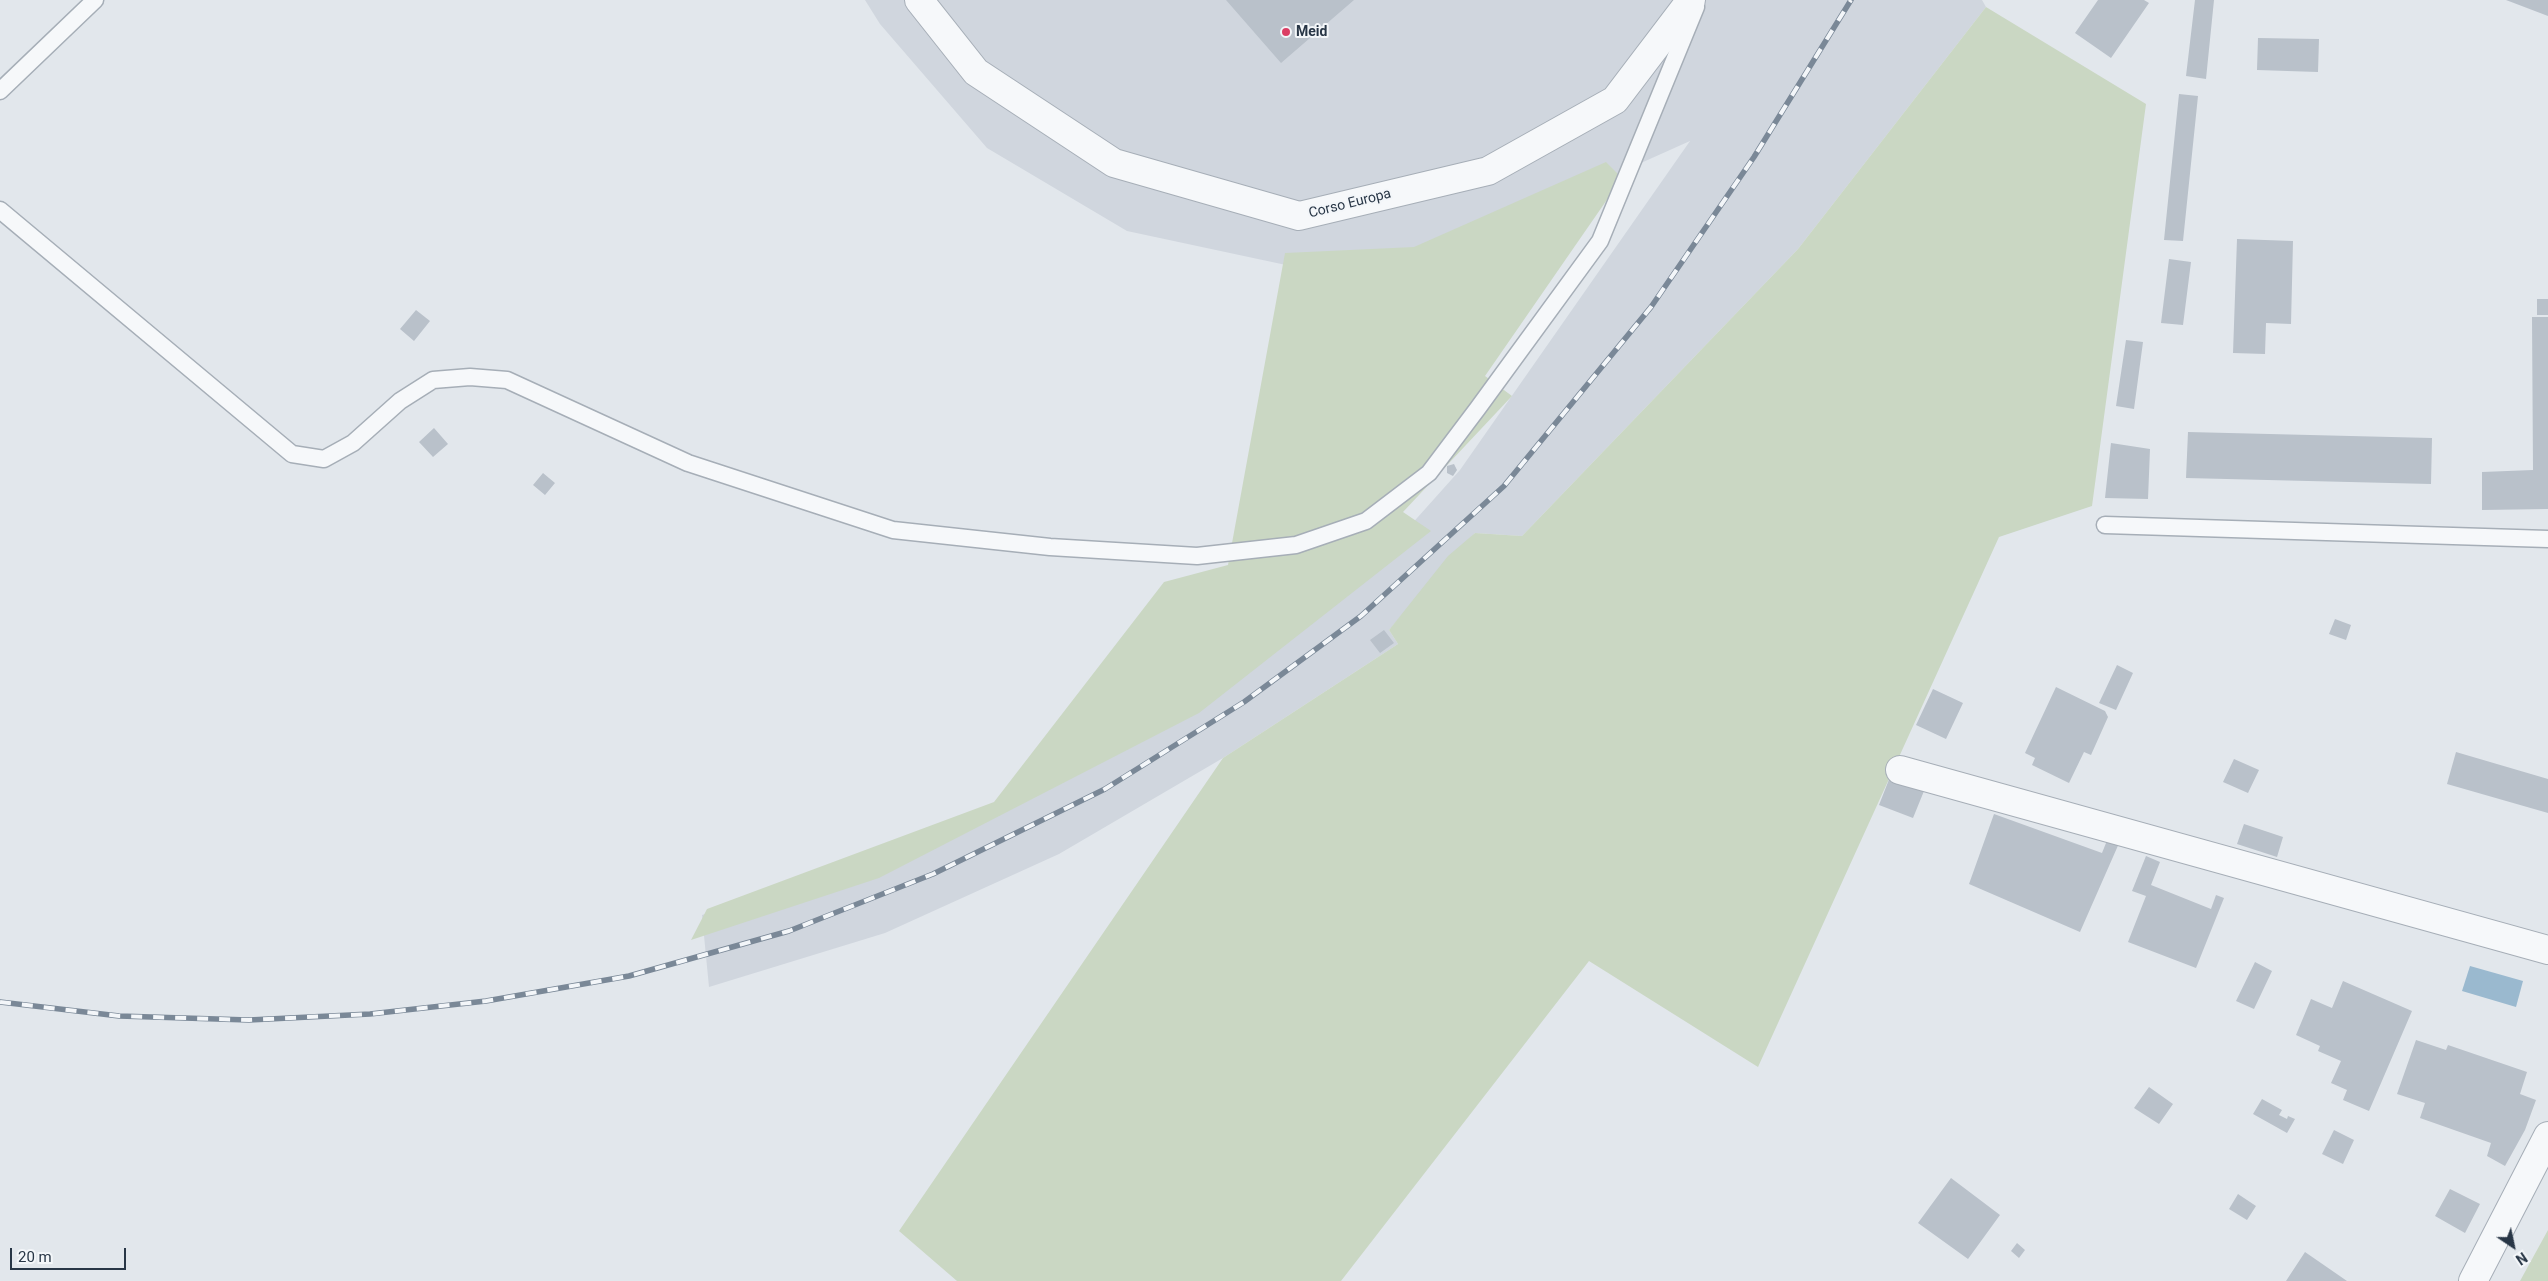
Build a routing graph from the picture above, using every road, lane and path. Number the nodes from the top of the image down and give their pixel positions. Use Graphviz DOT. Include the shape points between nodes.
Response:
graph roads {
  1 [pos="94,0"];
  2 [pos="919,0"];
  3 [pos="1691,0"];
  4 [pos="1699,0"];
  5 [pos="0,91"];
  6 [pos="0,210"];
  7 [pos="2106,525"];
  8 [pos="2548,540"];
  9 [pos="1900,770"];
  10 [pos="2548,950"];
  11 [pos="2548,1136"];
  12 [pos="2473,1281"];
  1 -- 5 [label="lane"];
  2 -- 3 [label="street, Corso Europa" via="976,72 1114,163 1299,216 1488,171 1615,100"];
  4 -- 6 [label="lane" via="1600,241 1478,408 1429,473 1366,521 1296,546 1196,556 1050,547 893,530 688,463 507,380 433,380 400,401 353,443 324,459 292,454"];
  7 -- 8 [label="lane"];
  9 -- 10 [label="street"];
  11 -- 12 [label="street"];
}
